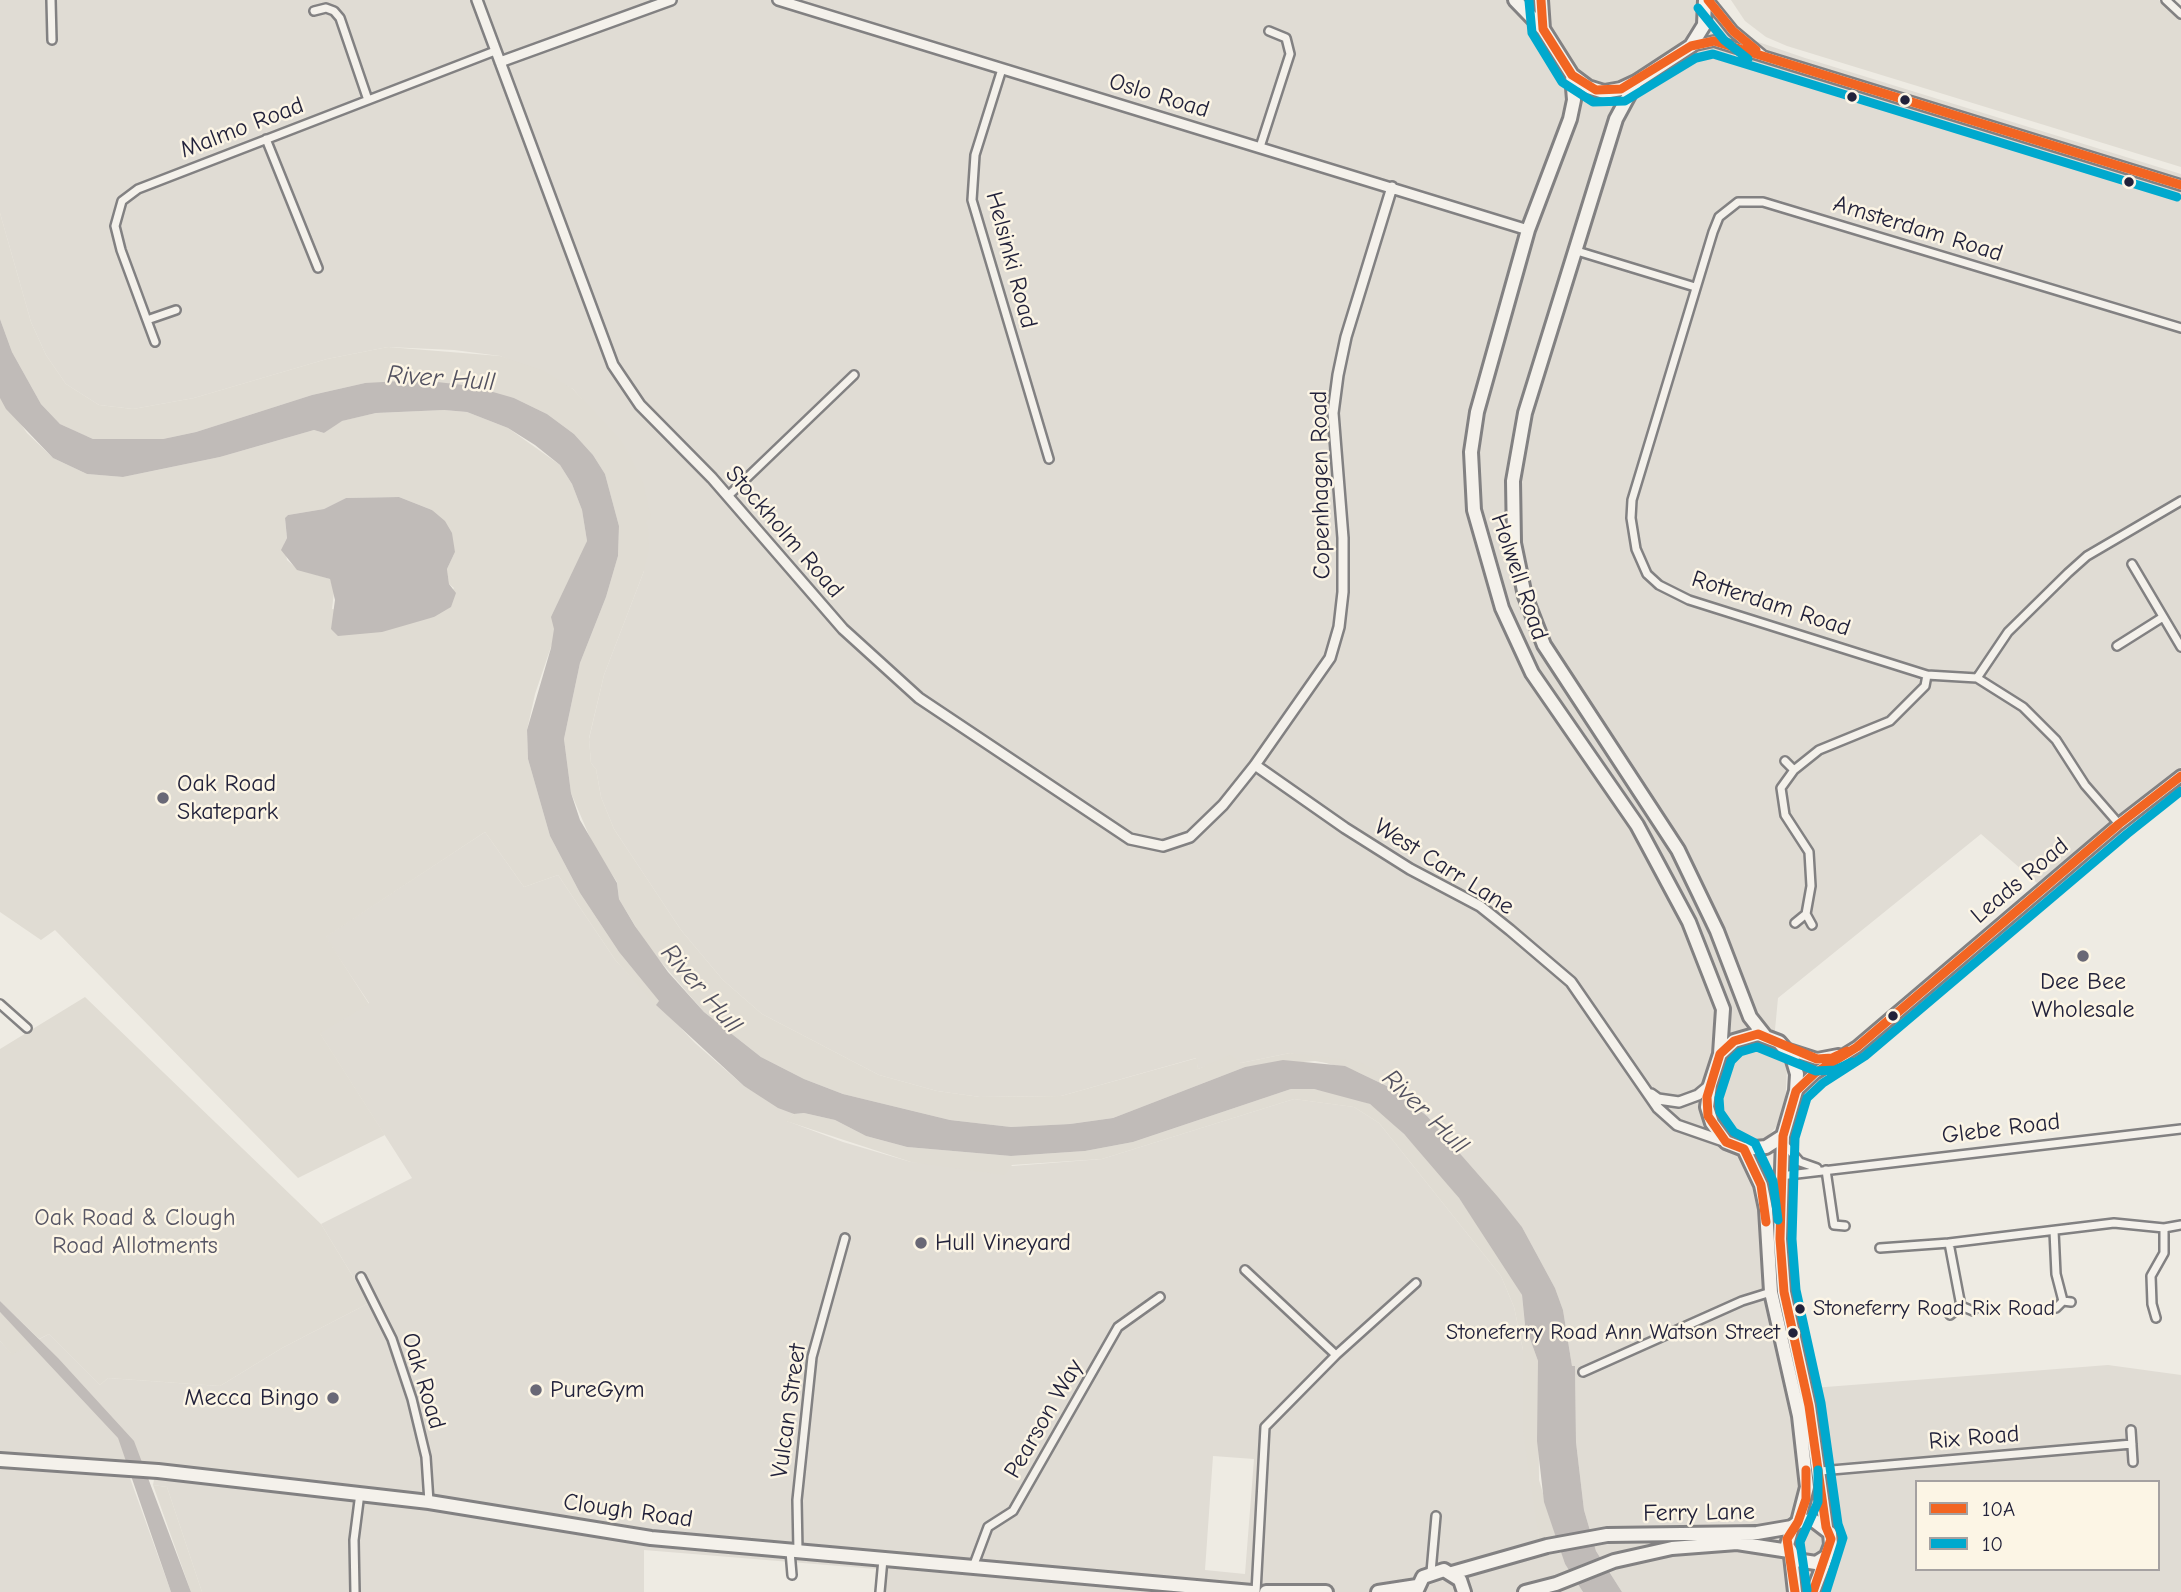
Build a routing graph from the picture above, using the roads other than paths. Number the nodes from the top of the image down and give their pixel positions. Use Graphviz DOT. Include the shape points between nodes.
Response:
graph roads {
  1 [pos="51,0"];
  2 [pos="477,0"];
  3 [pos="671,0"];
  4 [pos="778,0"];
  5 [pos="1515,0"];
  6 [pos="1541,0"];
  7 [pos="1707,0"];
  8 [pos="2166,0"];
  9 [pos="314,11"];
  10 [pos="2181,13"];
  11 [pos="1543,29"];
  12 [pos="1269,31"];
  13 [pos="52,40"];
  14 [pos="1691,46"];
  15 [pos="495,51"];
  16 [pos="1767,59"];
  17 [pos="500,62"];
  18 [pos="1002,69"];
  19 [pos="1572,75"];
  20 [pos="1636,82"];
  21 [pos="368,100"];
  22 [pos="266,139"];
  23 [pos="1260,147"];
  24 [pos="2181,185"];
  25 [pos="1392,187"];
  26 [pos="1528,230"];
  27 [pos="1577,251"];
  28 [pos="318,268"];
  29 [pos="1695,287"];
  30 [pos="176,310"];
  31 [pos="147,320"];
  32 [pos="2181,328"];
  33 [pos="155,342"];
  34 [pos="854,375"];
  35 [pos="1049,459"];
  36 [pos="728,496"];
  37 [pos="2181,501"];
  38 [pos="2132,564"];
  39 [pos="2163,617"];
  40 [pos="2117,646"];
  41 [pos="2181,647"];
  42 [pos="1927,675"];
  43 [pos="1977,678"];
  44 [pos="1785,761"];
  45 [pos="1255,765"];
  46 [pos="1794,769"];
  47 [pos="2181,776"];
  48 [pos="2119,824"];
  49 [pos="1807,914"];
  50 [pos="1795,923"];
  51 [pos="1812,925"];
  52 [pos="0,1004"];
  53 [pos="27,1028"];
  54 [pos="1765,1036"];
  55 [pos="1857,1047"];
  56 [pos="1786,1049"];
  57 [pos="1720,1054"];
  58 [pos="1710,1085"];
  59 [pos="1644,1089"];
  60 [pos="1796,1091"];
  61 [pos="2181,1129"];
  62 [pos="1783,1139"];
  63 [pos="1726,1142"];
  64 [pos="1744,1149"];
  65 [pos="1826,1170"];
  66 [pos="1780,1176"];
  67 [pos="2181,1225"];
  68 [pos="1845,1226"];
  69 [pos="2164,1228"];
  70 [pos="2054,1231"];
  71 [pos="845,1237"];
  72 [pos="1949,1244"];
  73 [pos="1880,1248"];
  74 [pos="1245,1270"];
  75 [pos="361,1277"];
  76 [pos="1416,1283"];
  77 [pos="1771,1293"];
  78 [pos="1160,1297"];
  79 [pos="1961,1306"];
  80 [pos="2056,1308"];
  81 [pos="1973,1311"];
  82 [pos="1950,1315"];
  83 [pos="2156,1318"];
  84 [pos="1336,1355"];
  85 [pos="1583,1372"];
  86 [pos="2131,1430"];
  87 [pos="2132,1444"];
  88 [pos="0,1460"];
  89 [pos="2133,1462"];
  90 [pos="1820,1471"];
  91 [pos="360,1493"];
  92 [pos="429,1502"];
  93 [pos="1436,1516"];
  94 [pos="1795,1525"];
  95 [pos="1826,1527"];
  96 [pos="794,1551"];
  97 [pos="1790,1553"];
  98 [pos="1827,1556"];
  99 [pos="883,1559"];
  100 [pos="973,1567"];
  101 [pos="1442,1572"];
  102 [pos="792,1575"];
  103 [pos="1417,1589"];
  104 [pos="355,1592"];
  105 [pos="880,1592"];
  106 [pos="1254,1592"];
  107 [pos="1266,1592"];
  108 [pos="1326,1592"];
  109 [pos="1378,1592"];
  110 [pos="1464,1592"];
  111 [pos="1524,1592"];
  112 [pos="1795,1592"];
  113 [pos="1813,1592"];
  1 -- 13 [label="street"];
  2 -- 15 [label="street, Stockholm Road"];
  3 -- 17 [label="street"];
  4 -- 18 [label="street, Oslo Road"];
  5 -- 11 [label="main road"];
  6 -- 11 [label="main road"];
  7 -- 14 [label="main road" via="1704,25"];
  7 -- 16 [label="street" via="1733,31"];
  8 -- 10 [label="street"];
  9 -- 21 [label="street" via="326,8 340,18"];
  11 -- 19 [label="main road"];
  12 -- 23 [label="street" via="1286,38 1290,54"];
  14 -- 16 [label="street" via="1714,41"];
  14 -- 20 [label="main road"];
  15 -- 17 [label="street, Stockholm Road"];
  15 -- 21 [label="street, Malmo Road"];
  16 -- 24 [label="street"];
  17 -- 36 [label="street, Stockholm Road" via="613,365 640,405"];
  18 -- 23 [label="street, Oslo Road"];
  18 -- 35 [label="street, Helsinki Road" via="975,155 972,200"];
  19 -- 20 [label="main road" via="1604,92"];
  19 -- 26 [label="main road, Holwell Road" via="1570,119"];
  20 -- 27 [label="main road, Holwell Road" via="1616,119"];
  21 -- 22 [label="street, Malmo Road"];
  22 -- 28 [label="street"];
  22 -- 31 [label="street, Malmo Road" via="138,189 122,201 116,226"];
  23 -- 25 [label="street, Oslo Road"];
  25 -- 26 [label="street, Oslo Road"];
  25 -- 45 [label="street, Copenhagen Road" via="1338,375 1334,413 1343,538 1339,627 1324,669"];
  26 -- 57 [label="main road, Holwell Road" via="1475,423 1470,470 1477,528 1502,608 1532,673 1637,825 1689,922 1723,1009"];
  27 -- 29 [label="street"];
  27 -- 54 [label="main road, Holwell Road" via="1525,413 1515,461 1513,525 1525,596 1552,660 1636,782 1687,867 1750,1017"];
  29 -- 32 [label="street, Amsterdam Road" via="1719,217 1738,202 1763,202"];
  29 -- 42 [label="street, Rotterdam Road" via="1632,500 1636,549 1647,574 1689,600"];
  30 -- 31 [label="street"];
  31 -- 33 [label="street, Malmo Road"];
  34 -- 36 [label="street"];
  36 -- 45 [label="street, Stockholm Road" via="843,629 919,698 1130,839 1163,846 1190,837"];
  37 -- 43 [label="street" via="2087,556 2008,632"];
  38 -- 39 [label="street"];
  39 -- 40 [label="street"];
  39 -- 41 [label="street"];
  42 -- 43 [label="street, Rotterdam Road"];
  42 -- 46 [label="street" via="1925,686 1890,721 1819,750"];
  43 -- 48 [label="street, Rotterdam Road" via="2023,706 2056,740 2085,785"];
  44 -- 46 [label="street"];
  45 -- 59 [label="street, West Carr Lane" via="1409,869 1479,906 1520,938 1570,982"];
  46 -- 49 [label="street" via="1782,788 1782,803 1809,852"];
  47 -- 48 [label="main road, Leads Road"];
  48 -- 55 [label="main road, Leads Road"];
  49 -- 50 [label="street"];
  49 -- 51 [label="street"];
  52 -- 53 [label="street"];
  54 -- 56 [label="main road"];
  54 -- 57 [label="main road" via="1743,1037"];
  55 -- 56 [label="main road, Leads Road" via="1817,1059"];
  55 -- 60 [label="main road, Leads Road"];
  56 -- 60 [label="main road" via="1795,1065"];
  57 -- 58 [label="main road"];
  58 -- 59 [label="street" via="1679,1102 1658,1099"];
  58 -- 63 [label="main road" via="1708,1116"];
  59 -- 63 [label="street, West Carr Lane" via="1677,1125"];
  60 -- 62 [label="main road"];
  61 -- 65 [label="street, Glebe Road"];
  62 -- 64 [label="main road" via="1766,1147"];
  62 -- 65 [label="street" via="1800,1162"];
  62 -- 66 [label="main road"];
  63 -- 64 [label="main road"];
  64 -- 77 [label="main road" via="1761,1185 1766,1209"];
  65 -- 66 [label="street, Glebe Road"];
  65 -- 68 [label="street" via="1834,1225"];
  66 -- 90 [label="main road" via="1784,1292"];
  67 -- 69 [label="street"];
  69 -- 70 [label="street" via="2114,1223"];
  69 -- 83 [label="street" via="2164,1253 2151,1276"];
  70 -- 72 [label="street"];
  70 -- 80 [label="street" via="2056,1275 2067,1302"];
  71 -- 96 [label="street, Vulcan Street" via="812,1357"];
  72 -- 73 [label="street"];
  72 -- 79 [label="street"];
  74 -- 84 [label="street"];
  75 -- 92 [label="street, Oak Road" via="392,1339 412,1399 426,1457"];
  76 -- 84 [label="street"];
  77 -- 85 [label="street" via="1733,1305"];
  77 -- 94 [label="main road" via="1799,1416 1806,1473 1806,1499"];
  78 -- 100 [label="street, Pearson Way" via="1118,1327 1013,1511 988,1527"];
  79 -- 81 [label="street"];
  79 -- 82 [label="street"];
  84 -- 106 [label="street" via="1265,1427"];
  86 -- 87 [label="street"];
  87 -- 89 [label="street"];
  87 -- 90 [label="street, Rix Road"];
  88 -- 91 [label="main road, Clough Road"];
  90 -- 95 [label="main road"];
  91 -- 92 [label="main road, Clough Road"];
  91 -- 104 [label="street" via="354,1540"];
  92 -- 96 [label="main road, Clough Road" via="651,1538"];
  93 -- 101 [label="street" via="1435,1550"];
  94 -- 95 [label="main road" via="1813,1520"];
  94 -- 97 [label="main road" via="1787,1539"];
  94 -- 101 [label="main road, Ferry Lane" via="1757,1533 1607,1535"];
  95 -- 98 [label="main road" via="1831,1539"];
  96 -- 99 [label="main road, Clough Road"];
  96 -- 102 [label="street, Vulcan Street"];
  97 -- 98 [label="main road" via="1809,1564"];
  97 -- 111 [label="main road, Ferry Lane" via="1716,1543 1671,1548 1614,1561"];
  97 -- 112 [label="main road"];
  98 -- 113 [label="main road"];
  99 -- 100 [label="main road, Clough Road"];
  99 -- 105 [label="street"];
  100 -- 106 [label="main road, Clough Road"];
  101 -- 103 [label="main road"];
  101 -- 110 [label="main road" via="1460,1580"];
  103 -- 109 [label="main road"];
  107 -- 108 [label="main road"];
}
